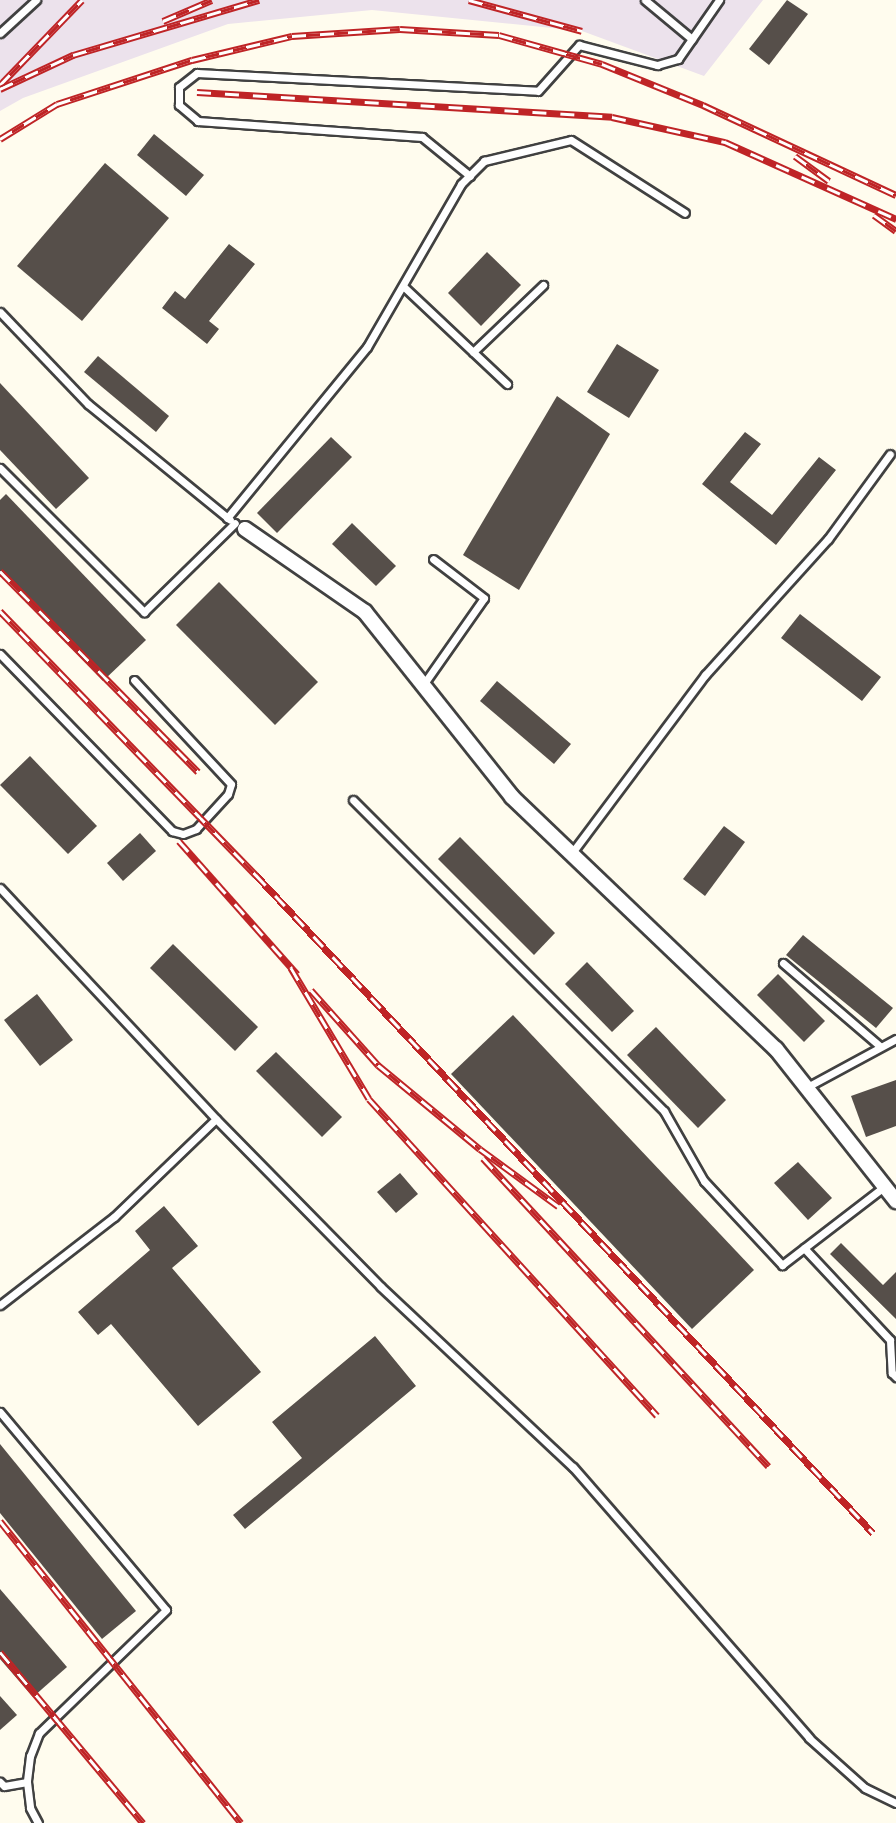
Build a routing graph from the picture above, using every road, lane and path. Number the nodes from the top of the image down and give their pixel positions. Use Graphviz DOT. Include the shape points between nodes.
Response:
graph roads {
  1 [pos="36,0"];
  2 [pos="645,0"];
  3 [pos="719,0"];
  4 [pos="0,33"];
  5 [pos="692,39"];
  6 [pos="470,176"];
  7 [pos="685,213"];
  8 [pos="543,285"];
  9 [pos="403,286"];
  10 [pos="0,312"];
  11 [pos="473,352"];
  12 [pos="507,384"];
  13 [pos="890,454"];
  14 [pos="0,468"];
  15 [pos="227,518"];
  16 [pos="240,526"];
  17 [pos="433,559"];
  18 [pos="0,654"];
  19 [pos="134,680"];
  20 [pos="423,685"];
  21 [pos="353,800"];
  22 [pos="571,854"];
  23 [pos="0,888"];
  24 [pos="783,963"];
  25 [pos="896,1039"];
  26 [pos="880,1046"];
  27 [pos="808,1086"];
  28 [pos="216,1119"];
  29 [pos="885,1186"];
  30 [pos="896,1201"];
  31 [pos="804,1248"];
  32 [pos="0,1305"];
  33 [pos="896,1377"];
  34 [pos="0,1412"];
  35 [pos="0,1782"];
  36 [pos="27,1782"];
  37 [pos="896,1803"];
  38 [pos="38,1823"];
  1 -- 4 [label="lane"];
  2 -- 5 [label="lane"];
  3 -- 5 [label="lane"];
  5 -- 6 [label="lane" via="678,59 657,65 579,45 538,91 196,72 179,87 179,105 198,121 422,137"];
  6 -- 7 [label="lane" via="484,161 571,140"];
  6 -- 9 [label="lane"];
  8 -- 11 [label="lane"];
  9 -- 11 [label="lane"];
  9 -- 15 [label="lane" via="368,347"];
  10 -- 15 [label="lane" via="88,404"];
  11 -- 12 [label="lane"];
  13 -- 22 [label="lane" via="828,539 705,675"];
  14 -- 16 [label="lane" via="144,612"];
  15 -- 16 [label="lane"];
  16 -- 20 [label="street" via="365,612"];
  17 -- 20 [label="lane" via="484,598"];
  18 -- 19 [label="lane" via="172,831 183,834 196,829 228,794 231,784"];
  20 -- 22 [label="street" via="512,797"];
  21 -- 31 [label="lane" via="664,1111 704,1180 782,1265"];
  22 -- 27 [label="street" via="776,1049"];
  23 -- 28 [label="lane"];
  24 -- 26 [label="lane"];
  25 -- 26 [label="lane"];
  26 -- 27 [label="lane"];
  27 -- 29 [label="street"];
  28 -- 32 [label="lane" via="114,1217"];
  28 -- 37 [label="lane" via="381,1287 573,1467 809,1738 865,1788"];
  29 -- 30 [label="street"];
  29 -- 31 [label="lane"];
  31 -- 33 [label="lane" via="890,1340 892,1373"];
  34 -- 36 [label="lane" via="166,1610 39,1733 30,1756"];
  35 -- 36 [label="lane" via="4,1786"];
  36 -- 38 [label="lane" via="30,1808"];
}
